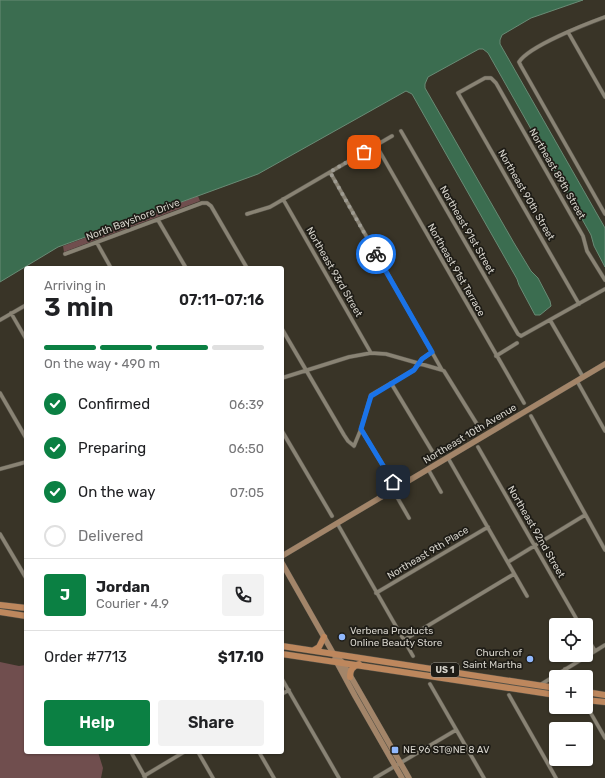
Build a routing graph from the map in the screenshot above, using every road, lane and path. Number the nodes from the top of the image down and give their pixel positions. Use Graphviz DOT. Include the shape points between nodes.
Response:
graph roads {
  1 [pos="605,17"];
  2 [pos="568,32"];
  3 [pos="458,93"];
  4 [pos="605,97"];
  5 [pos="401,131"];
  6 [pos="392,136"];
  7 [pos="376,146"];
  8 [pos="330,172"];
  9 [pos="283,199"];
  10 [pos="248,214"];
  11 [pos="605,214"];
  12 [pos="158,220"];
  13 [pos="97,243"];
  14 [pos="66,254"];
  15 [pos="110,266"];
  16 [pos="185,266"];
  17 [pos="246,266"];
  18 [pos="605,280"];
  19 [pos="605,289"];
  20 [pos="579,304"];
  21 [pos="24,306"];
  22 [pos="11,314"];
  23 [pos="0,320"];
  24 [pos="550,320"];
  25 [pos="284,332"];
  26 [pos="24,336"];
  27 [pos="517,343"];
  28 [pos="432,352"];
  29 [pos="371,353"];
  30 [pos="496,356"];
  31 [pos="420,363"];
  32 [pos="605,364"];
  33 [pos="306,370"];
  34 [pos="442,370"];
  35 [pos="284,377"];
  36 [pos="583,377"];
  37 [pos="576,381"];
  38 [pos="391,383"];
  39 [pos="0,393"];
  40 [pos="524,403"];
  41 [pos="530,416"];
  42 [pos="361,429"];
  43 [pos="480,429"];
  44 [pos="605,431"];
  45 [pos="284,434"];
  46 [pos="24,435"];
  47 [pos="478,447"];
  48 [pos="435,456"];
  49 [pos="448,458"];
  50 [pos="24,463"];
  51 [pos="0,469"];
  52 [pos="428,469"];
  53 [pos="393,482"];
  54 [pos="393,490"];
  55 [pos="441,492"];
  56 [pos="585,515"];
  57 [pos="332,516"];
  58 [pos="409,518"];
  59 [pos="337,524"];
  60 [pos="488,527"];
  61 [pos="0,534"];
  62 [pos="535,546"];
  63 [pos="605,550"];
  64 [pos="284,555"];
  65 [pos="508,562"];
  66 [pos="284,567"];
  67 [pos="514,574"];
  68 [pos="24,575"];
  69 [pos="376,593"];
  70 [pos="527,596"];
  71 [pos="0,605"];
  72 [pos="24,608"];
  73 [pos="0,612"];
  74 [pos="24,616"];
  75 [pos="576,618"];
  76 [pos="324,637"];
  77 [pos="404,640"];
  78 [pos="605,645"];
  79 [pos="284,646"];
  80 [pos="314,650"];
  81 [pos="594,651"];
  82 [pos="334,653"];
  83 [pos="284,654"];
  84 [pos="413,656"];
  85 [pos="336,663"];
  86 [pos="343,663"];
  87 [pos="359,664"];
  88 [pos="565,669"];
  89 [pos="473,675"];
  90 [pos="350,677"];
  91 [pos="459,680"];
  92 [pos="284,682"];
  93 [pos="430,684"];
  94 [pos="539,685"];
  95 [pos="549,687"];
  96 [pos="289,690"];
  97 [pos="527,691"];
  98 [pos="284,693"];
  99 [pos="593,693"];
  100 [pos="549,694"];
  101 [pos="509,695"];
  102 [pos="605,696"];
  103 [pos="593,701"];
  104 [pos="605,702"];
  105 [pos="591,714"];
  106 [pos="456,730"];
  107 [pos="605,738"];
  108 [pos="132,754"];
  109 [pos="181,754"];
  110 [pos="199,754"];
  111 [pos="260,754"];
  112 [pos="397,764"];
  113 [pos="145,777"];
  114 [pos="213,778"];
  115 [pos="274,778"];
  116 [pos="340,778"];
  117 [pos="375,778"];
  118 [pos="402,778"];
  119 [pos="409,778"];
  120 [pos="484,778"];
  121 [pos="556,778"];
  1 -- 2 [label="street"];
  2 -- 4 [label="street"];
  2 -- 11 [label="street" via="529,52 519,62"];
  3 -- 18 [label="street, Northeast 89th Street" via="485,78 491,78 496,83 583,236 587,251"];
  3 -- 20 [label="street, Northeast 90th Street"];
  5 -- 24 [label="street, Northeast 91st Street" via="518,334 521,336"];
  6 -- 7 [label="street"];
  7 -- 8 [label="street"];
  7 -- 30 [label="street, Northeast 91st Terrace"];
  8 -- 9 [label="street"];
  8 -- 28 [label="street"];
  9 -- 10 [label="street" via="270,207"];
  9 -- 29 [label="street, Northeast 93rd Street"];
  12 -- 13 [label="street, North Bayshore Drive"];
  12 -- 16 [label="street"];
  12 -- 17 [label="street, North Bayshore Drive" via="207,203"];
  13 -- 14 [label="street, North Bayshore Drive"];
  13 -- 15 [label="street"];
  19 -- 20 [label="street"];
  20 -- 24 [label="street"];
  21 -- 22 [label="street"];
  22 -- 23 [label="street"];
  22 -- 26 [label="street"];
  24 -- 36 [label="street"];
  25 -- 33 [label="street"];
  27 -- 30 [label="street"];
  28 -- 31 [label="street"];
  28 -- 34 [label="street"];
  29 -- 31 [label="street" via="386,354"];
  29 -- 33 [label="street"];
  30 -- 40 [label="street, Northeast 91st Terrace"];
  31 -- 34 [label="street"];
  31 -- 38 [label="street" via="414,370"];
  32 -- 36 [label="street, Northeast 10th Avenue"];
  33 -- 35 [label="street"];
  33 -- 42 [label="street" via="348,441 354,446"];
  34 -- 43 [label="street"];
  36 -- 37 [label="street, Northeast 10th Avenue"];
  37 -- 44 [label="street"];
  37 -- 49 [label="street, Northeast 10th Avenue"];
  38 -- 42 [label="street" via="371,396"];
  38 -- 48 [label="street"];
  39 -- 46 [label="street"];
  41 -- 56 [label="street"];
  42 -- 53 [label="street"];
  45 -- 57 [label="street"];
  47 -- 62 [label="street, Northeast 92nd Street"];
  49 -- 52 [label="street, Northeast 10th Avenue"];
  49 -- 60 [label="street"];
  50 -- 51 [label="street"];
  52 -- 54 [label="street, Northeast 10th Avenue"];
  52 -- 55 [label="street"];
  54 -- 58 [label="street"];
  54 -- 59 [label="street, Northeast 10th Avenue"];
  56 -- 62 [label="street"];
  56 -- 63 [label="street"];
  59 -- 64 [label="street, Northeast 10th Avenue"];
  59 -- 69 [label="street"];
  60 -- 65 [label="street"];
  60 -- 69 [label="street, Northeast 9th Place"];
  61 -- 68 [label="street"];
  62 -- 65 [label="street"];
  62 -- 75 [label="street, Northeast 92nd Street"];
  65 -- 67 [label="street"];
  66 -- 76 [label="street"];
  67 -- 70 [label="street"];
  67 -- 77 [label="street"];
  69 -- 77 [label="street"];
  71 -- 72 [label="main road"];
  73 -- 74 [label="main road"];
  76 -- 80 [label="main road" via="319,647"];
  76 -- 82 [label="street"];
  77 -- 84 [label="street"];
  78 -- 81 [label="street"];
  79 -- 80 [label="main road, US 1"];
  80 -- 82 [label="main road, US 1"];
  81 -- 88 [label="street"];
  82 -- 85 [label="street"];
  82 -- 86 [label="street"];
  82 -- 89 [label="main road, US 1"];
  83 -- 85 [label="main road, US 1"];
  85 -- 86 [label="main road, US 1"];
  85 -- 112 [label="street"];
  86 -- 87 [label="main road, US 1"];
  86 -- 90 [label="street"];
  87 -- 90 [label="main road" via="350,671"];
  87 -- 91 [label="main road, US 1"];
  88 -- 94 [label="street"];
  89 -- 91 [label="main road"];
  89 -- 94 [label="main road, US 1"];
  90 -- 112 [label="street"];
  91 -- 97 [label="main road, US 1"];
  92 -- 96 [label="street"];
  93 -- 106 [label="street"];
  94 -- 95 [label="main road, US 1"];
  94 -- 97 [label="main road"];
  96 -- 98 [label="street"];
  96 -- 116 [label="street"];
  97 -- 100 [label="main road, US 1"];
  99 -- 102 [label="main road"];
  101 -- 121 [label="street"];
  103 -- 104 [label="main road"];
  105 -- 107 [label="street"];
  106 -- 112 [label="street"];
  106 -- 120 [label="street"];
  108 -- 113 [label="street"];
  109 -- 113 [label="street"];
  110 -- 114 [label="street"];
  111 -- 115 [label="street"];
  112 -- 117 [label="street"];
  112 -- 118 [label="street"];
  112 -- 119 [label="street"];
}
